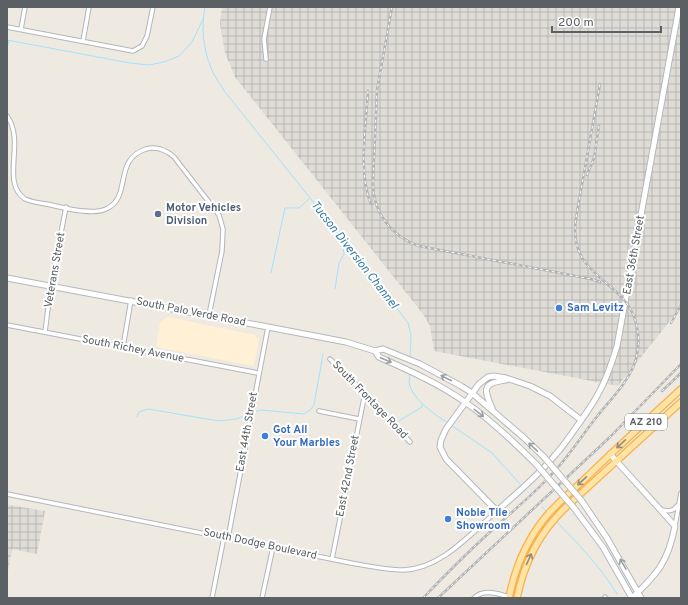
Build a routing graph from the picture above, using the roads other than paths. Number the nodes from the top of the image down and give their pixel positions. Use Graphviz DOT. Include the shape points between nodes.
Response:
graph roads {
  1 [pos="25,7"];
  2 [pos="89,7"];
  3 [pos="153,7"];
  4 [pos="270,7"];
  5 [pos="679,7"];
  6 [pos="7,27"];
  7 [pos="21,30"];
  8 [pos="83,41"];
  9 [pos="266,59"];
  10 [pos="7,116"];
  11 [pos="9,159"];
  12 [pos="9,182"];
  13 [pos="66,207"];
  14 [pos="7,278"];
  15 [pos="51,285"];
  16 [pos="131,300"];
  17 [pos="209,316"];
  18 [pos="7,325"];
  19 [pos="268,327"];
  20 [pos="44,332"];
  21 [pos="123,347"];
  22 [pos="375,351"];
  23 [pos="330,359"];
  24 [pos="258,374"];
  25 [pos="509,379"];
  26 [pos="681,389"];
  27 [pos="365,393"];
  28 [pos="472,393"];
  29 [pos="465,402"];
  30 [pos="681,402"];
  31 [pos="493,410"];
  32 [pos="319,411"];
  33 [pos="359,419"];
  34 [pos="581,420"];
  35 [pos="410,442"];
  36 [pos="610,454"];
  37 [pos="616,461"];
  38 [pos="681,493"];
  39 [pos="7,494"];
  40 [pos="679,504"];
  41 [pos="659,509"];
  42 [pos="497,511"];
  43 [pos="675,526"];
  44 [pos="538,527"];
  45 [pos="226,537"];
  46 [pos="272,547"];
  47 [pos="332,559"];
  48 [pos="638,592"];
  49 [pos="509,597"];
  50 [pos="519,597"];
  51 [pos="212,598"];
  52 [pos="262,598"];
  53 [pos="474,598"];
  54 [pos="632,598"];
  55 [pos="642,598"];
  1 -- 7 [label="street"];
  2 -- 8 [label="street"];
  3 -- 8 [label="street" via="147,36 142,46 133,52"];
  4 -- 9 [label="street" via="264,39"];
  5 -- 34 [label="main road, East 36th Street" via="617,346 598,395"];
  6 -- 7 [label="street"];
  7 -- 8 [label="street"];
  10 -- 11 [label="street" via="13,135"];
  12 -- 13 [label="street" via="24,199"];
  13 -- 15 [label="street, Veterans Street"];
  13 -- 17 [label="street" via="99,212 108,208 116,201 122,189 127,166 133,155 149,148 166,151 174,157 219,215 223,229 222,250"];
  14 -- 15 [label="main road, South Palo Verde Road"];
  15 -- 16 [label="main road, South Palo Verde Road"];
  15 -- 20 [label="street, Veterans Street"];
  16 -- 17 [label="main road, South Palo Verde Road"];
  16 -- 21 [label="street"];
  17 -- 19 [label="main road, South Palo Verde Road"];
  18 -- 20 [label="street, South Richey Avenue"];
  19 -- 22 [label="main road, South Palo Verde Road" via="346,342"];
  19 -- 24 [label="street, East 44th Street"];
  20 -- 21 [label="street, South Richey Avenue"];
  21 -- 24 [label="street, South Richey Avenue"];
  28 -- 22 [label="main road, South Palo Verde Road, one-way" via="420,364 383,349"];
  22 -- 29 [label="main road, South Palo Verde Road, one-way" via="378,357 422,376"];
  23 -- 27 [label="street, South Frontage Road"];
  24 -- 45 [label="street, East 44th Street"];
  25 -- 28 [label="main road" via="499,376 488,377"];
  25 -- 31 [label="main road" via="497,380 486,388"];
  25 -- 34 [label="main road" via="545,393"];
  26 -- 36 [label="main road, AZ 210, one-way"];
  27 -- 33 [label="street, East 42nd Street"];
  27 -- 35 [label="street, South Frontage Road"];
  28 -- 29 [label="main road"];
  28 -- 31 [label="main road, South Palo Verde Road"];
  29 -- 42 [label="main road" via="446,429 440,447 446,459"];
  29 -- 54 [label="main road, South Palo Verde Road, one-way, bridge" via="511,439 574,508 603,547"];
  30 -- 37 [label="main road, AZ 210"];
  48 -- 31 [label="main road, South Palo Verde Road, one-way, bridge" via="607,538 581,500 544,457"];
  32 -- 33 [label="street"];
  33 -- 47 [label="street, East 42nd Street"];
  34 -- 42 [label="main road, East 36th Street" via="556,455"];
  36 -- 37 [label="main road"];
  36 -- 44 [label="main road, AZ 210, one-way"];
  37 -- 41 [label="main road"];
  50 -- 37 [label="main road, AZ 210, one-way" via="523,574 530,556 549,526"];
  38 -- 40 [label="street"];
  39 -- 45 [label="street, South Dodge Boulevard"];
  40 -- 41 [label="street" via="670,511"];
  40 -- 43 [label="street"];
  41 -- 43 [label="main road"];
  42 -- 47 [label="street, South Dodge Boulevard" via="451,552 428,565 403,570"];
  43 -- 48 [label="main road" via="672,541 660,569"];
  44 -- 49 [label="main road, AZ 210" via="520,559"];
  44 -- 50 [label="main road" via="526,549 514,586"];
  45 -- 46 [label="street, South Dodge Boulevard"];
  45 -- 51 [label="street, East 44th Street"];
  46 -- 47 [label="street, South Dodge Boulevard"];
  46 -- 52 [label="street"];
  48 -- 54 [label="main road"];
  48 -- 55 [label="main road, South Palo Verde Road"];
  49 -- 53 [label="street" via="488,592"];
}
